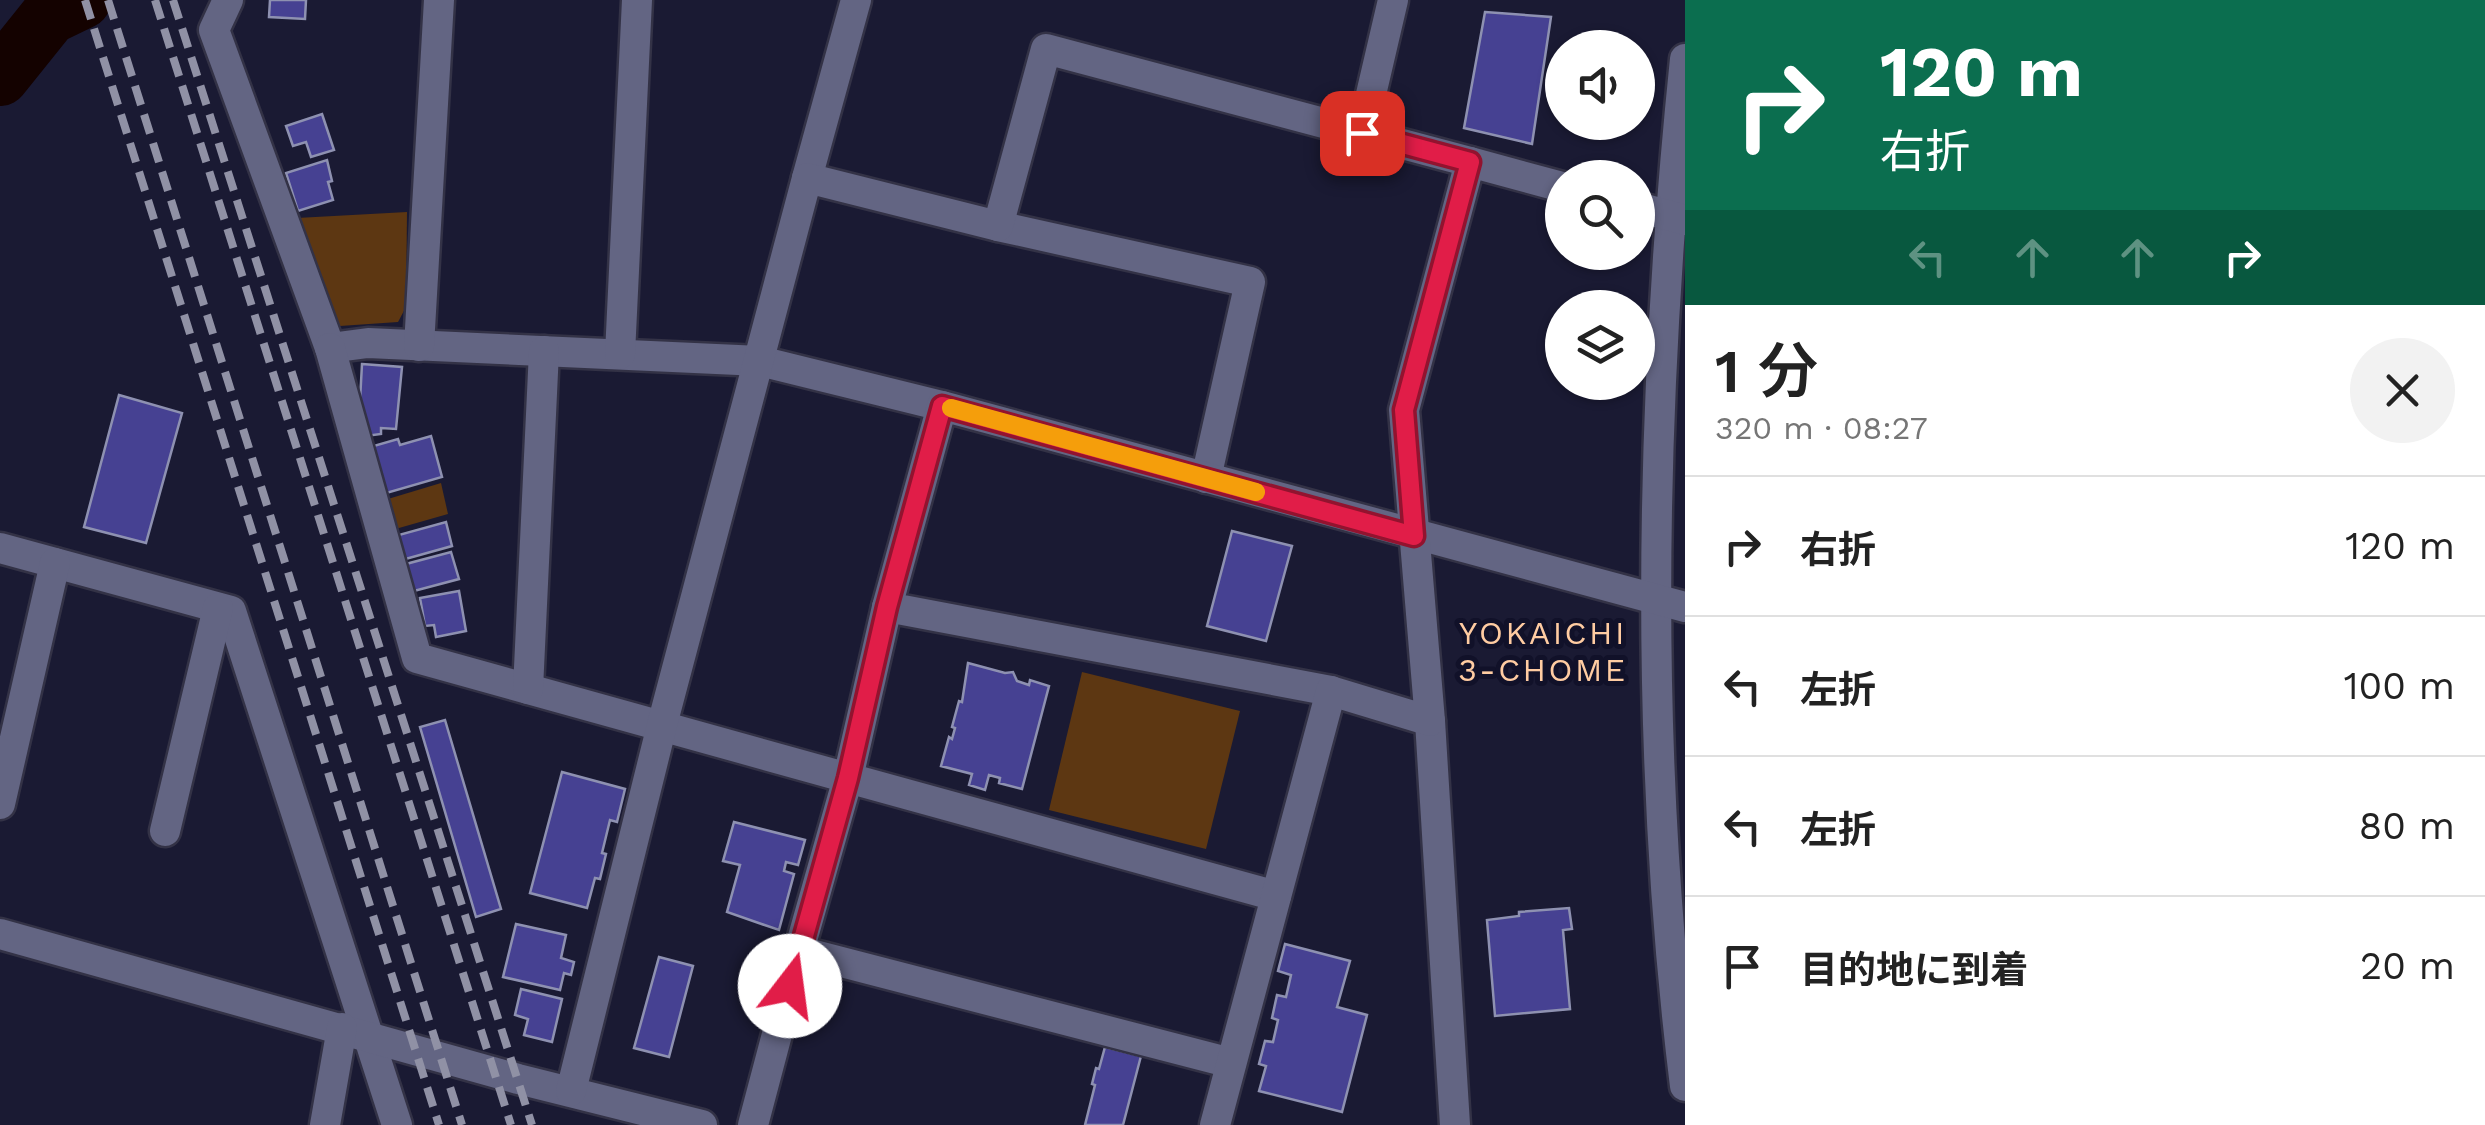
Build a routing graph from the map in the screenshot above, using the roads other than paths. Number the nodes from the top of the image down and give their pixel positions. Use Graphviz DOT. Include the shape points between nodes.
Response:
graph roads {
  1 [pos="228,0"];
  2 [pos="438,0"];
  3 [pos="637,0"];
  4 [pos="856,0"];
  5 [pos="1393,0"];
  6 [pos="1685,59"];
  7 [pos="1362,133"];
  8 [pos="1470,162"];
  9 [pos="808,178"];
  10 [pos="1545,182"];
  11 [pos="1677,218"];
  12 [pos="998,226"];
  13 [pos="419,346"];
  14 [pos="330,348"];
  15 [pos="544,350"];
  16 [pos="620,354"];
  17 [pos="760,361"];
  18 [pos="942,406"];
  19 [pos="1206,478"];
  20 [pos="1414,536"];
  21 [pos="0,548"];
  22 [pos="55,562"];
  23 [pos="1654,599"];
  24 [pos="887,607"];
  25 [pos="1685,607"];
  26 [pos="218,608"];
  27 [pos="528,690"];
  28 [pos="1331,691"];
  29 [pos="1430,721"];
  30 [pos="662,725"];
  31 [pos="848,778"];
  32 [pos="0,804"];
  33 [pos="165,830"];
  34 [pos="1276,896"];
  35 [pos="0,934"];
  36 [pos="799,951"];
  37 [pos="356,1032"];
  38 [pos="1231,1063"];
  39 [pos="1685,1086"];
  40 [pos="572,1092"];
  41 [pos="325,1125"];
  42 [pos="397,1125"];
  43 [pos="702,1125"];
  44 [pos="753,1125"];
  45 [pos="1215,1125"];
  46 [pos="1455,1125"];
  1 -- 14 [label="street" via="214,30"];
  2 -- 13 [label="street"];
  3 -- 16 [label="street"];
  4 -- 9 [label="street"];
  5 -- 7 [label="street"];
  6 -- 11 [label="street"];
  7 -- 8 [label="street"];
  7 -- 12 [label="street" via="1046,48"];
  8 -- 10 [label="street"];
  8 -- 20 [label="street" via="1404,410"];
  9 -- 12 [label="street"];
  9 -- 17 [label="street"];
  11 -- 23 [label="street"];
  12 -- 19 [label="street" via="1250,282"];
  13 -- 14 [label="street"];
  13 -- 15 [label="street"];
  14 -- 27 [label="street" via="417,658"];
  15 -- 16 [label="street"];
  15 -- 27 [label="street"];
  16 -- 17 [label="street"];
  17 -- 18 [label="street"];
  17 -- 30 [label="street"];
  18 -- 19 [label="street"];
  18 -- 24 [label="street"];
  19 -- 20 [label="street"];
  20 -- 23 [label="street"];
  20 -- 29 [label="street"];
  21 -- 22 [label="street"];
  22 -- 26 [label="street"];
  22 -- 32 [label="street"];
  23 -- 25 [label="street"];
  23 -- 39 [label="street" via="1669,956"];
  24 -- 28 [label="street"];
  24 -- 31 [label="street"];
  26 -- 33 [label="street"];
  26 -- 37 [label="street" via="231,611"];
  27 -- 30 [label="street"];
  28 -- 29 [label="street"];
  28 -- 34 [label="street"];
  29 -- 46 [label="street"];
  30 -- 31 [label="street"];
  30 -- 40 [label="street"];
  31 -- 34 [label="street"];
  31 -- 36 [label="street"];
  34 -- 38 [label="street"];
  35 -- 37 [label="street"];
  36 -- 38 [label="street"];
  36 -- 44 [label="street"];
  37 -- 40 [label="street"];
  37 -- 41 [label="street"];
  37 -- 42 [label="street"];
  38 -- 45 [label="street"];
  40 -- 43 [label="street"];
}
